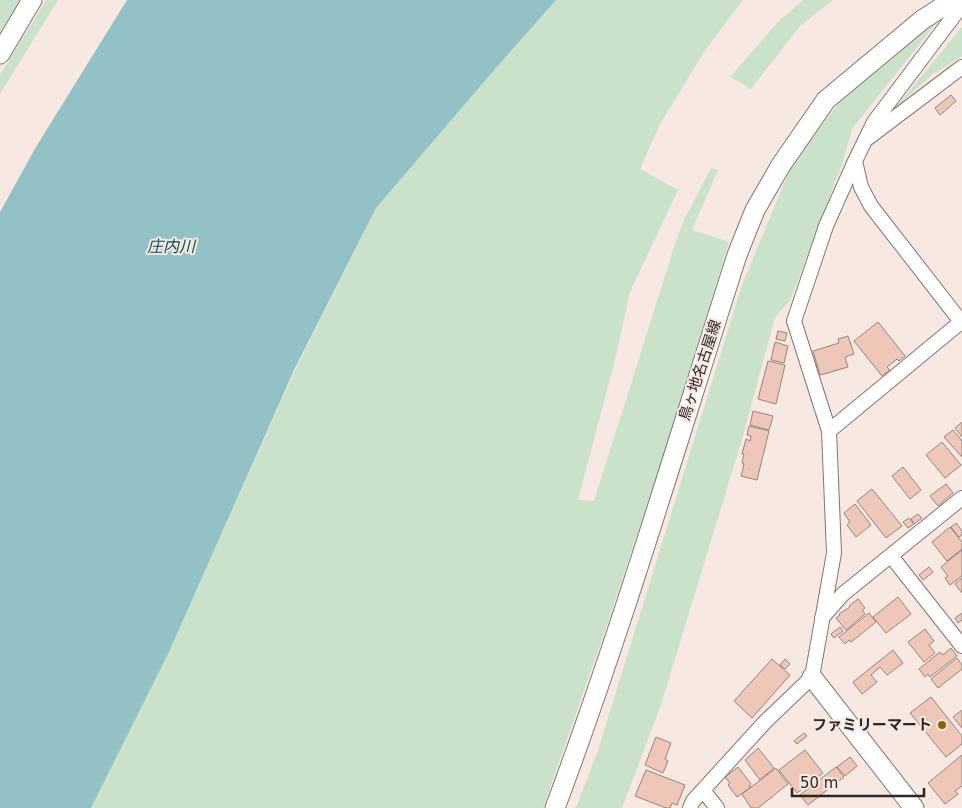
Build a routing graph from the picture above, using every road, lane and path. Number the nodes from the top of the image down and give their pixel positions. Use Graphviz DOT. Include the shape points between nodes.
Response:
graph roads {
  1 [pos="32,0"];
  2 [pos="953,0"];
  3 [pos="962,5"];
  4 [pos="0,54"];
  5 [pos="962,67"];
  6 [pos="866,140"];
  7 [pos="855,161"];
  8 [pos="962,323"];
  9 [pos="829,431"];
  10 [pos="962,498"];
  11 [pos="891,556"];
  12 [pos="822,618"];
  13 [pos="962,646"];
  14 [pos="812,677"];
  15 [pos="703,790"];
  16 [pos="555,808"];
  17 [pos="690,808"];
  18 [pos="717,808"];
  19 [pos="914,808"];
  1 -- 4 [label="main road"];
  2 -- 16 [label="main road, 鳥ヶ地名古屋線" via="922,20 826,100 781,165 755,210 737,255 638,564"];
  3 -- 6 [label="street" via="874,122"];
  5 -- 6 [label="street"];
  6 -- 7 [label="street"];
  7 -- 8 [label="street" via="861,187 872,206"];
  7 -- 9 [label="street" via="826,226 794,321"];
  8 -- 9 [label="street"];
  9 -- 12 [label="street" via="834,553"];
  10 -- 11 [label="street"];
  11 -- 12 [label="street" via="843,594"];
  11 -- 13 [label="street"];
  12 -- 14 [label="street"];
  14 -- 15 [label="street" via="765,722"];
  14 -- 19 [label="main road"];
  15 -- 17 [label="street"];
  15 -- 18 [label="street"];
}
